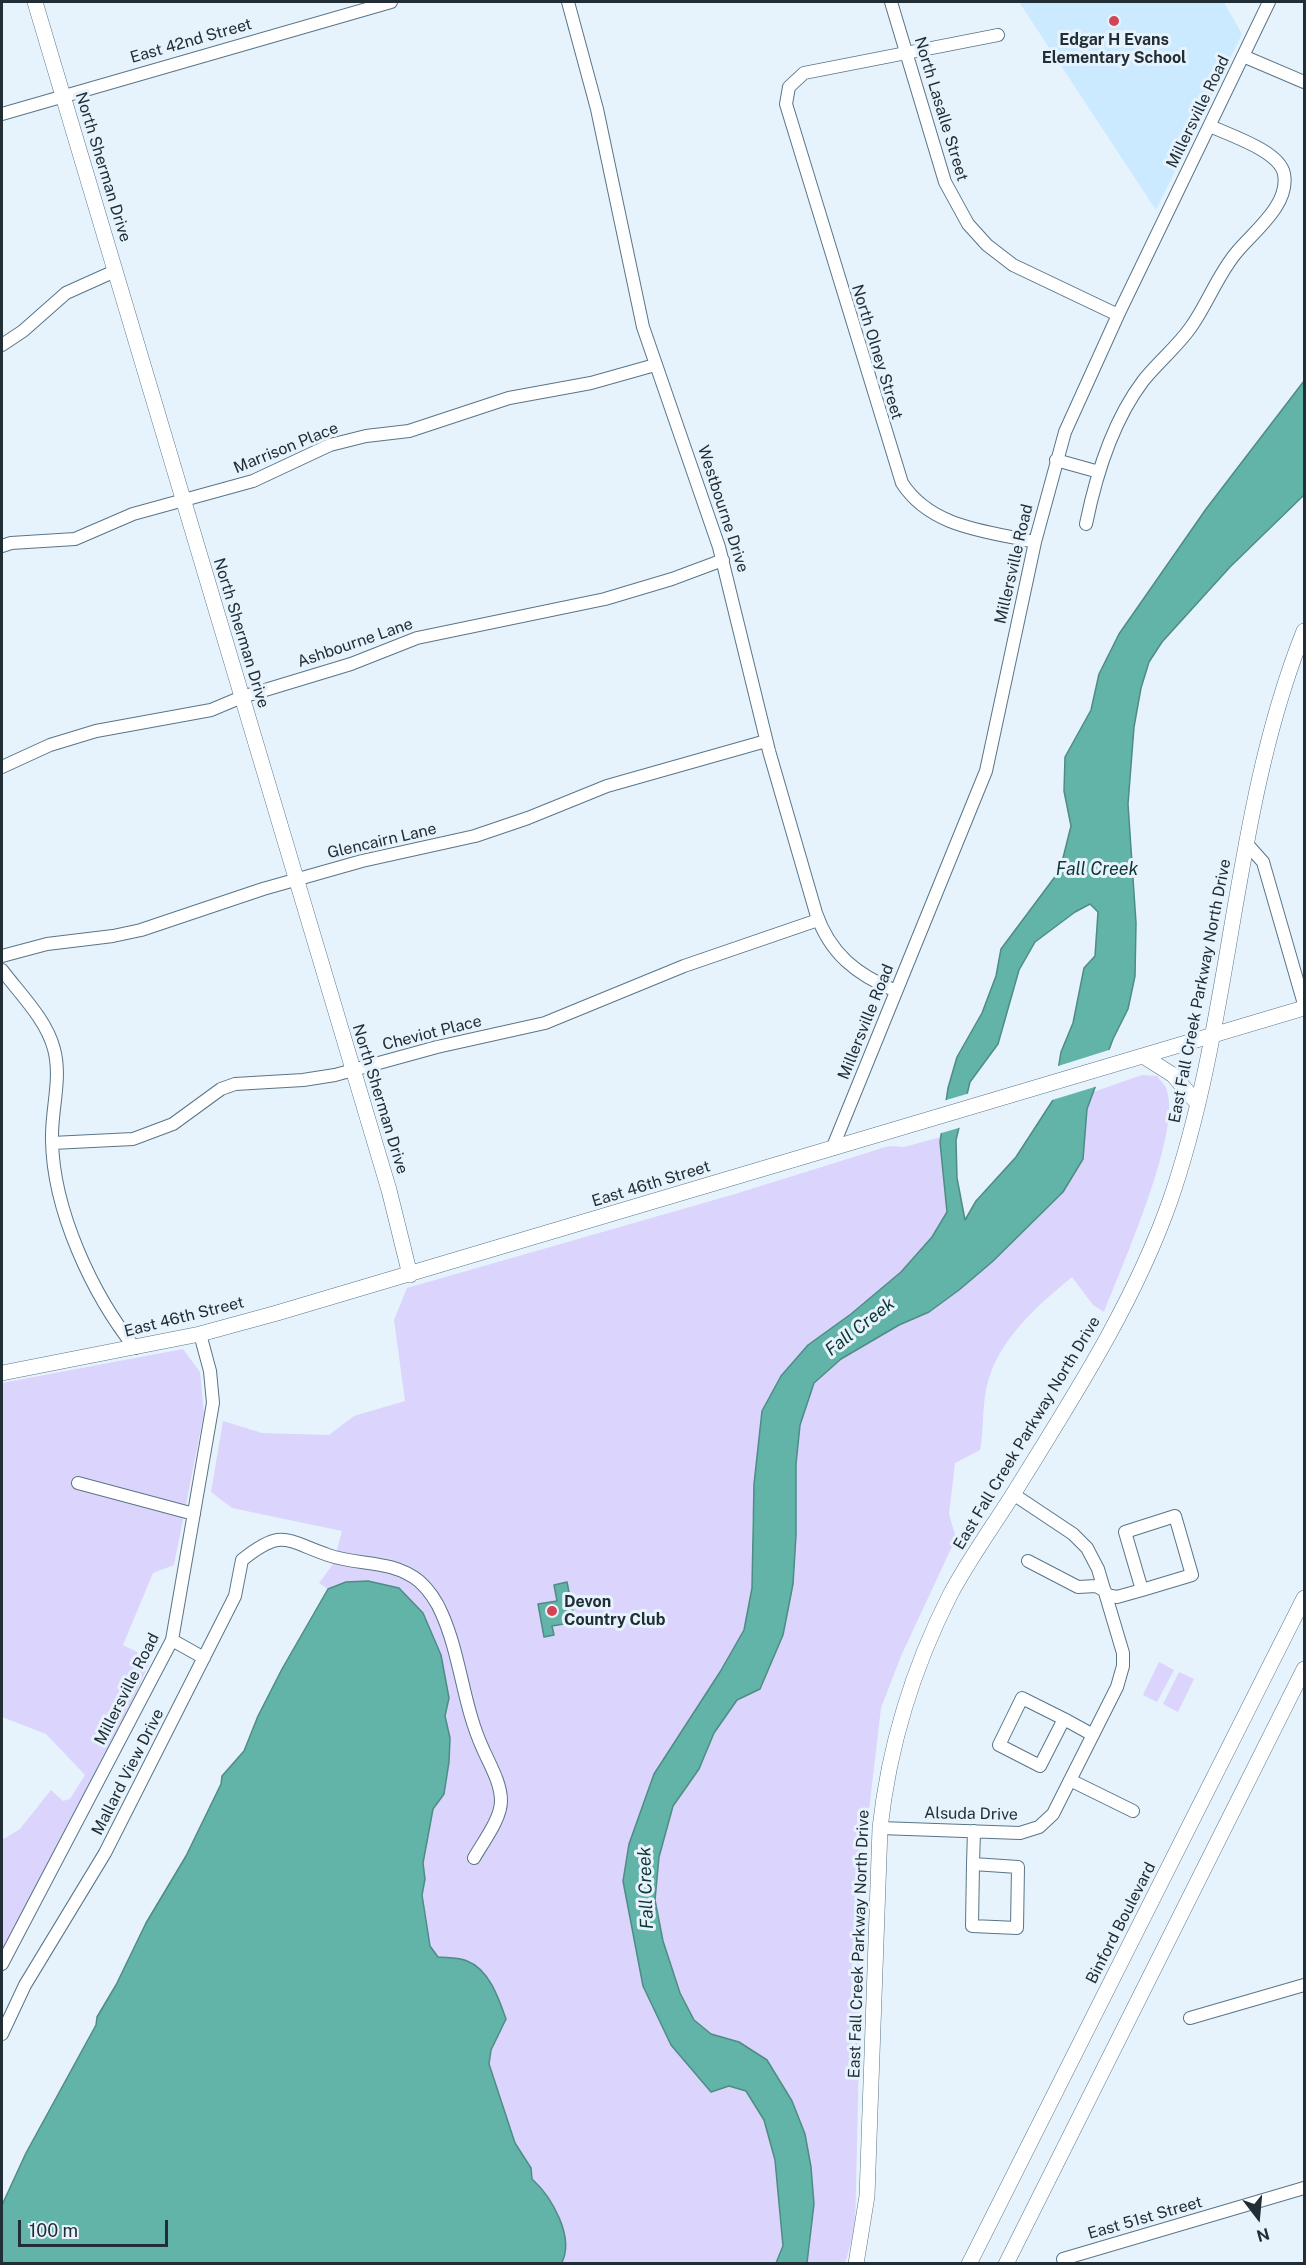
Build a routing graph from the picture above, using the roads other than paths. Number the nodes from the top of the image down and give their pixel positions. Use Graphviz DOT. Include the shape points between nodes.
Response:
graph roads {
  1 [pos="35,2"];
  2 [pos="391,2"];
  3 [pos="568,2"];
  4 [pos="891,2"];
  5 [pos="1269,2"];
  6 [pos="998,35"];
  7 [pos="906,52"];
  8 [pos="1243,56"];
  9 [pos="1305,82"];
  10 [pos="63,96"];
  11 [pos="2,114"];
  12 [pos="1210,126"];
  13 [pos="115,271"];
  14 [pos="1118,315"];
  15 [pos="2,345"];
  16 [pos="655,365"];
  17 [pos="1056,460"];
  18 [pos="1099,472"];
  19 [pos="183,501"];
  20 [pos="1086,524"];
  21 [pos="1035,542"];
  22 [pos="2,546"];
  23 [pos="723,560"];
  24 [pos="1305,631"];
  25 [pos="242,697"];
  26 [pos="766,741"];
  27 [pos="2,767"];
  28 [pos="1247,844"];
  29 [pos="296,880"];
  30 [pos="818,920"];
  31 [pos="2,956"];
  32 [pos="2,970"];
  33 [pos="896,991"];
  34 [pos="1305,1006"];
  35 [pos="1212,1035"];
  36 [pos="1143,1056"];
  37 [pos="352,1070"];
  38 [pos="1198,1104"];
  39 [pos="52,1143"];
  40 [pos="832,1149"];
  41 [pos="410,1275"];
  42 [pos="200,1334"];
  43 [pos="135,1348"];
  44 [pos="2,1373"];
  45 [pos="78,1483"];
  46 [pos="1013,1494"];
  47 [pos="194,1514"];
  48 [pos="1028,1561"];
  49 [pos="1142,1590"];
  50 [pos="1105,1593"];
  51 [pos="1305,1598"];
  52 [pos="172,1640"];
  53 [pos="204,1658"];
  54 [pos="1305,1669"];
  55 [pos="1064,1719"];
  56 [pos="1093,1735"];
  57 [pos="1070,1780"];
  58 [pos="1133,1811"];
  59 [pos="880,1828"];
  60 [pos="974,1831"];
  61 [pos="474,1858"];
  62 [pos="973,1864"];
  63 [pos="2,1964"];
  64 [pos="1305,1985"];
  65 [pos="1190,2018"];
  66 [pos="2,2034"];
  67 [pos="1305,2188"];
  68 [pos="1063,2259"];
  69 [pos="856,2264"];
  70 [pos="969,2264"];
  71 [pos="1006,2264"];
  1 -- 10 [label="main road, North Sherman Drive"];
  2 -- 10 [label="street, East 42nd Street"];
  3 -- 16 [label="street, Westbourne Drive" via="597,109 634,290"];
  4 -- 7 [label="street, North Lasalle Street"];
  5 -- 8 [label="street, Millersville Road"];
  6 -- 7 [label="street"];
  7 -- 14 [label="street, North Lasalle Street" via="946,187 974,232 1013,265"];
  7 -- 21 [label="street, North Olney Street" via="809,71 791,85 785,100 787,112 902,483 916,502 938,518"];
  8 -- 9 [label="street"];
  8 -- 12 [label="street, Millersville Road"];
  10 -- 11 [label="street, East 42nd Street"];
  10 -- 13 [label="main road, North Sherman Drive"];
  12 -- 14 [label="street, Millersville Road"];
  12 -- 18 [label="street" via="1276,159 1284,174 1283,187 1270,215 1227,264 1189,329 1136,391"];
  13 -- 15 [label="street" via="66,293"];
  13 -- 19 [label="main road, North Sherman Drive"];
  14 -- 17 [label="street, Millersville Road"];
  16 -- 19 [label="street, Marrison Place" via="605,380 490,402 409,431 330,445 253,481"];
  16 -- 23 [label="street, Westbourne Drive"];
  17 -- 18 [label="street"];
  17 -- 21 [label="street, Millersville Road"];
  18 -- 20 [label="street"];
  19 -- 22 [label="street, Marrison Place" via="133,514 66,541"];
  19 -- 25 [label="main road, North Sherman Drive"];
  21 -- 33 [label="street, Millersville Road" via="986,771"];
  23 -- 25 [label="street, Ashbourne Lane" via="605,599 417,638 344,666"];
  23 -- 26 [label="street, Westbourne Drive"];
  24 -- 28 [label="main road, East Fall Creek Parkway North Drive" via="1275,718"];
  25 -- 27 [label="street, Ashbourne Lane" via="193,715 138,722 73,738"];
  25 -- 29 [label="main road, North Sherman Drive"];
  26 -- 29 [label="street, Glencairn Lane" via="607,786 475,836"];
  26 -- 30 [label="street, Westbourne Drive"];
  28 -- 34 [label="street" via="1263,862"];
  28 -- 35 [label="main road, East Fall Creek Parkway North Drive"];
  29 -- 31 [label="street, Glencairn Lane" via="130,933 47,944"];
  29 -- 37 [label="main road, North Sherman Drive"];
  30 -- 33 [label="street, Westbourne Drive" via="845,962 867,978"];
  30 -- 37 [label="street, Cheviot Place" via="684,966 545,1023"];
  32 -- 39 [label="street" via="40,1021 54,1049 57,1072"];
  33 -- 40 [label="street, Millersville Road"];
  34 -- 35 [label="main road, East 46th Street"];
  35 -- 36 [label="main road, East 46th Street"];
  35 -- 38 [label="main road, East Fall Creek Parkway North Drive"];
  36 -- 38 [label="main road" via="1176,1078"];
  36 -- 40 [label="main road, East 46th Street"];
  37 -- 39 [label="street, Cheviot Place" via="312,1079 235,1084 221,1089 172,1124 133,1139"];
  37 -- 41 [label="main road, North Sherman Drive"];
  38 -- 46 [label="main road, East Fall Creek Parkway North Drive" via="1182,1166 1148,1257 1107,1338"];
  39 -- 43 [label="street" via="57,1178 79,1252 108,1311"];
  40 -- 41 [label="main road, East 46th Street"];
  41 -- 42 [label="main road, East 46th Street"];
  42 -- 43 [label="main road, East 46th Street"];
  42 -- 47 [label="street, Millersville Road" via="213,1403"];
  43 -- 44 [label="main road, East 46th Street"];
  45 -- 47 [label="street"];
  46 -- 50 [label="street, Alsuda Drive" via="1077,1536 1093,1556"];
  46 -- 59 [label="main road, East Fall Creek Parkway North Drive" via="955,1587 920,1662 894,1746"];
  47 -- 52 [label="street, Millersville Road"];
  48 -- 50 [label="street" via="1078,1587 1096,1586"];
  49 -- 49 [label="street" via="1192,1575 1174,1516 1125,1532"];
  49 -- 50 [label="street" via="1117,1597"];
  50 -- 56 [label="street, Alsuda Drive" via="1122,1648 1123,1666"];
  51 -- 70 [label="main road, Binford Boulevard"];
  52 -- 53 [label="street"];
  52 -- 63 [label="street, Millersville Road"];
  53 -- 61 [label="street, Mallard View Drive" via="235,1596 242,1560 258,1547 284,1539 328,1555 400,1570 418,1581 436,1602 445,1621 472,1723 501,1797 498,1815"];
  53 -- 66 [label="street, Mallard View Drive" via="105,1853 25,1985"];
  54 -- 71 [label="main road"];
  55 -- 55 [label="street" via="1022,1698 999,1744 1040,1766"];
  55 -- 56 [label="street"];
  56 -- 57 [label="street, Alsuda Drive"];
  57 -- 58 [label="street"];
  57 -- 60 [label="street, Alsuda Drive" via="1053,1814 1039,1827 1020,1833"];
  59 -- 60 [label="street, Alsuda Drive"];
  59 -- 69 [label="main road, East Fall Creek Parkway North Drive" via="867,2203"];
  60 -- 62 [label="street"];
  62 -- 62 [label="street" via="1018,1867 1017,1928 972,1926"];
  64 -- 65 [label="street"];
  67 -- 68 [label="street, East 51st Street"];
}
